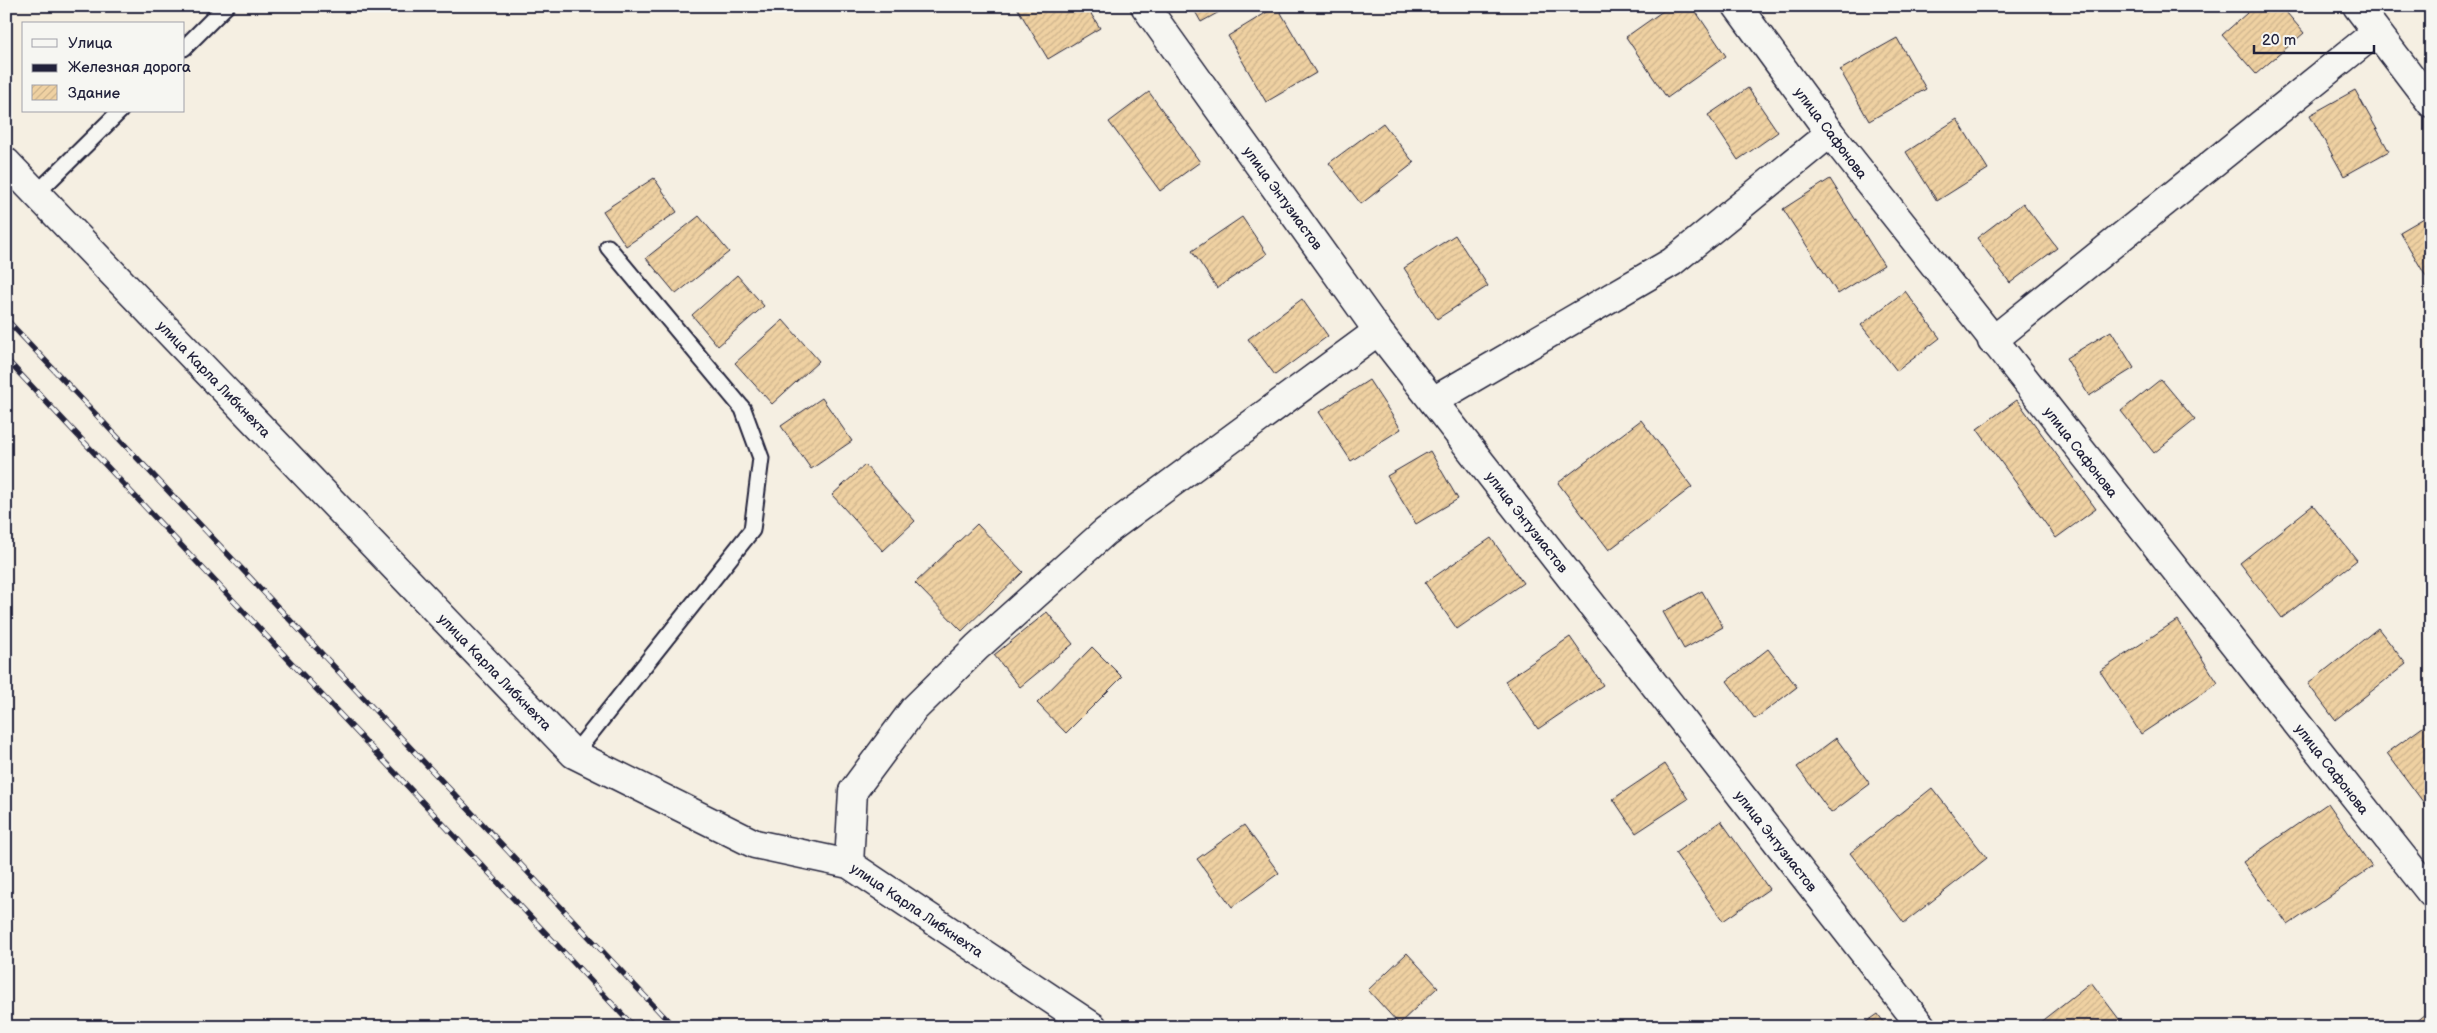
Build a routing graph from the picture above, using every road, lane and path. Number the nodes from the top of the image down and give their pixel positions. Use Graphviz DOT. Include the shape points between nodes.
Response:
graph roads {
  1 [pos="226,6"];
  2 [pos="1145,6"];
  3 [pos="1737,6"];
  4 [pos="2357,6"];
  5 [pos="2376,32"];
  6 [pos="185,47"];
  7 [pos="2431,103"];
  8 [pos="119,112"];
  9 [pos="1830,133"];
  10 [pos="6,162"];
  11 [pos="36,194"];
  12 [pos="608,247"];
  13 [pos="1378,331"];
  14 [pos="1992,341"];
  15 [pos="1433,401"];
  16 [pos="574,754"];
  17 [pos="849,864"];
  18 [pos="2431,894"];
  19 [pos="1093,1027"];
  20 [pos="1922,1027"];
  1 -- 6 [label="lane"];
  2 -- 13 [label="street, улица Энтузиастов"];
  3 -- 9 [label="street, улица Сафонова"];
  4 -- 5 [label="street"];
  5 -- 7 [label="street"];
  5 -- 14 [label="street"];
  8 -- 11 [label="lane"];
  9 -- 14 [label="street, улица Сафонова"];
  9 -- 15 [label="street" via="1672,262"];
  10 -- 11 [label="street, улица Карла Либкнехта"];
  11 -- 16 [label="street, улица Карла Либкнехта"];
  12 -- 16 [label="lane" via="743,409 761,458 752,530"];
  13 -- 15 [label="street, улица Энтузиастов"];
  13 -- 17 [label="street" via="1106,532 914,709 853,791"];
  14 -- 18 [label="street, улица Сафонова"];
  15 -- 20 [label="street, улица Энтузиастов"];
  16 -- 17 [label="street, улица Карла Либкнехта" via="755,844"];
  17 -- 19 [label="street, улица Карла Либкнехта"];
}
